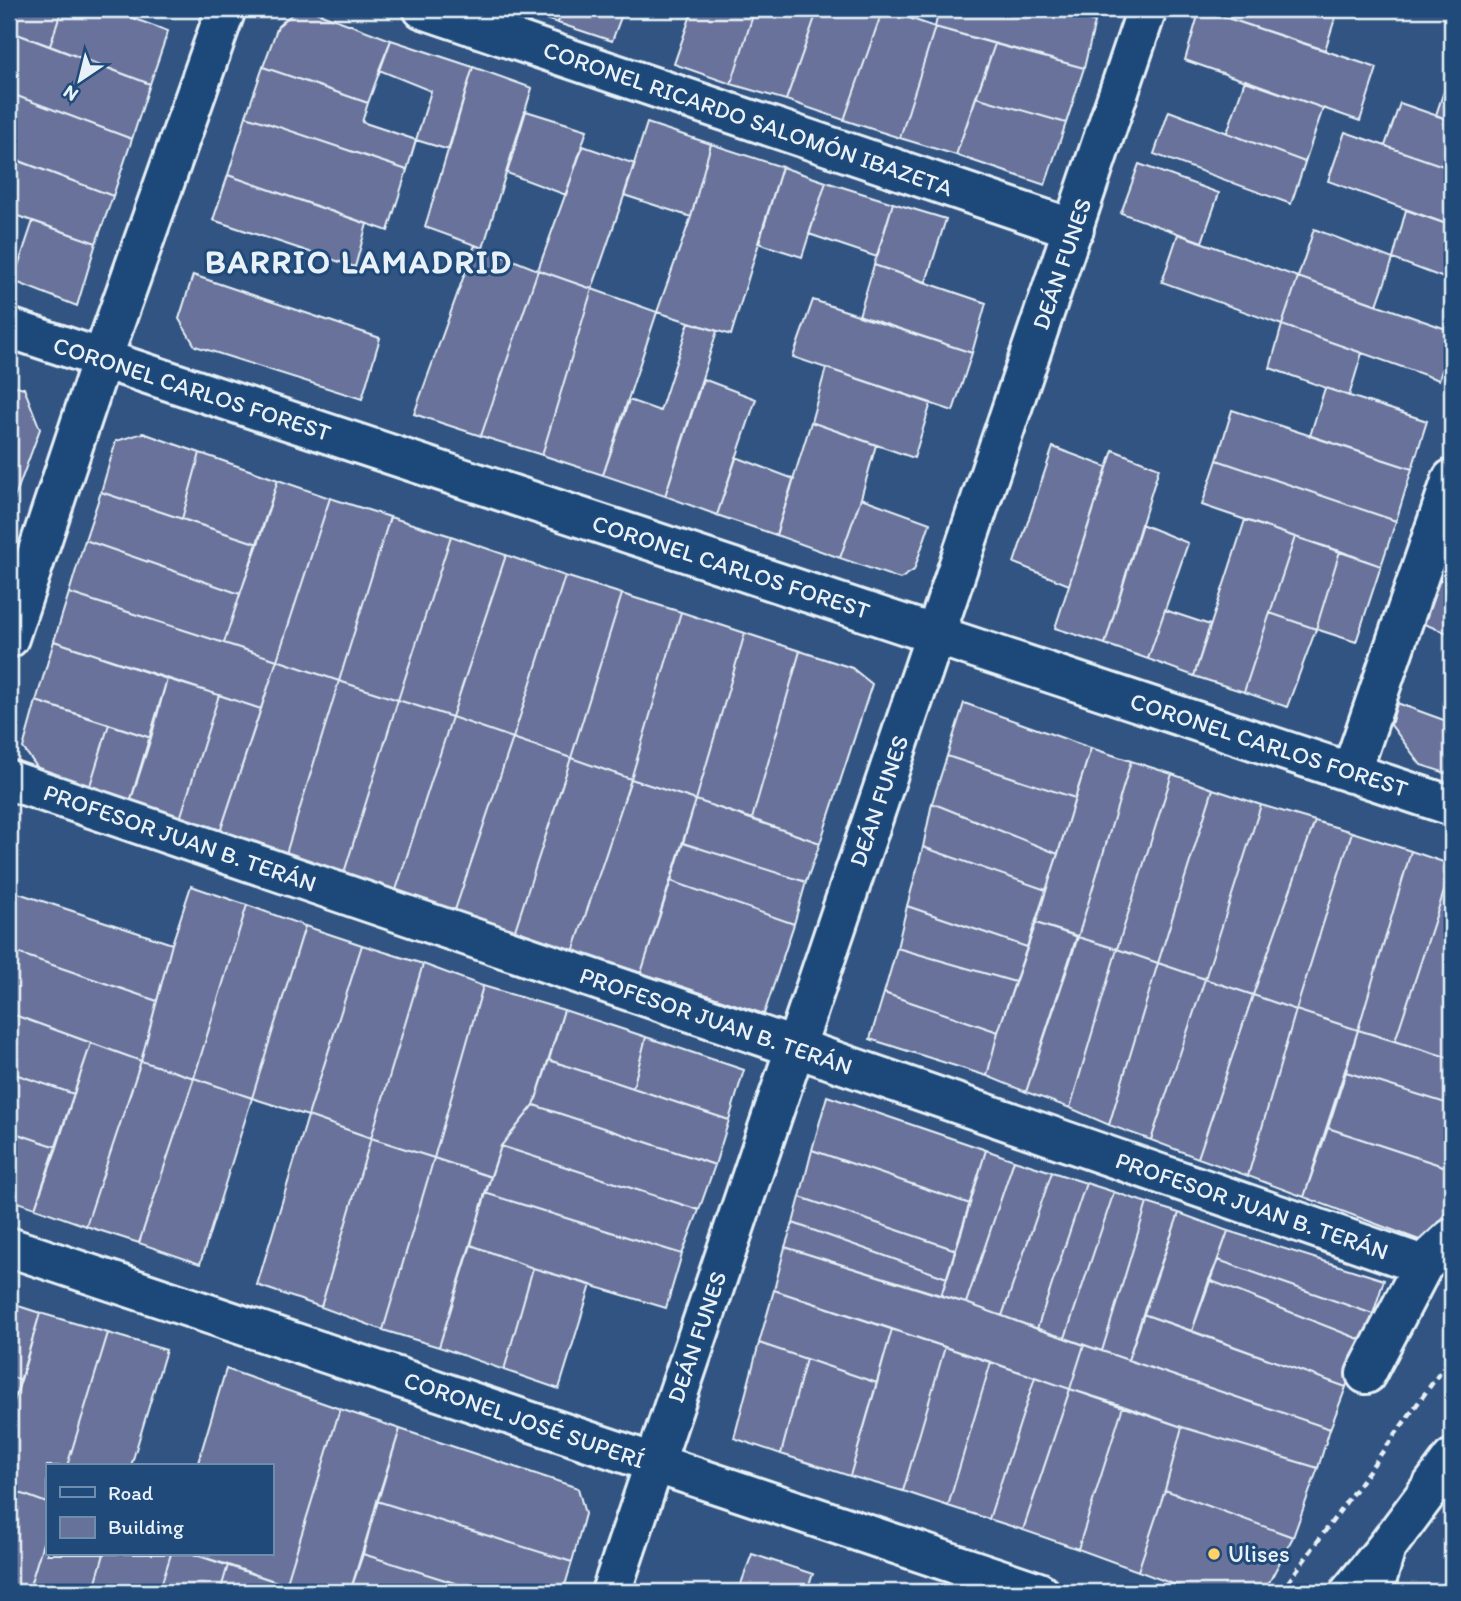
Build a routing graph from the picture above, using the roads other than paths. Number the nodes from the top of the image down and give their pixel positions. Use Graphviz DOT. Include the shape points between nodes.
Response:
graph roads {
  1 [pos="226,9"];
  2 [pos="423,9"];
  3 [pos="1147,9"];
  4 [pos="1074,229"];
  5 [pos="9,328"];
  6 [pos="102,359"];
  7 [pos="1452,480"];
  8 [pos="936,635"];
  9 [pos="9,638"];
  10 [pos="1351,773"];
  11 [pos="9,780"];
  12 [pos="1452,806"];
  13 [pos="794,1047"];
  14 [pos="1452,1238"];
  15 [pos="9,1247"];
  16 [pos="1423,1265"];
  17 [pos="1366,1374"];
  18 [pos="1452,1459"];
  19 [pos="654,1464"];
  20 [pos="1386,1548"];
  21 [pos="611,1592"];
  22 [pos="1039,1592"];
  23 [pos="1350,1592"];
  24 [pos="1373,1592"];
  1 -- 6 [label="street"];
  2 -- 4 [label="street, CORONEL RICARDO SALOMÓN IBAZETA"];
  3 -- 4 [label="street, DEÁN FUNES"];
  4 -- 8 [label="street, DEÁN FUNES"];
  5 -- 6 [label="street, CORONEL CARLOS FOREST"];
  6 -- 8 [label="street, CORONEL CARLOS FOREST"];
  6 -- 9 [label="street"];
  7 -- 10 [label="street"];
  8 -- 10 [label="street, CORONEL CARLOS FOREST"];
  8 -- 13 [label="street, DEÁN FUNES"];
  10 -- 12 [label="street, CORONEL CARLOS FOREST"];
  11 -- 13 [label="street, PROFESOR JUAN B. TERÁN"];
  13 -- 16 [label="street, PROFESOR JUAN B. TERÁN"];
  13 -- 19 [label="street, DEÁN FUNES"];
  14 -- 16 [label="street"];
  15 -- 19 [label="street, CORONEL JOSÉ SUPERÍ"];
  16 -- 17 [label="street"];
  18 -- 20 [label="street"];
  19 -- 21 [label="street, DEÁN FUNES"];
  19 -- 22 [label="street, CORONEL JOSÉ SUPERÍ"];
  20 -- 23 [label="street"];
  20 -- 24 [label="street"];
}
